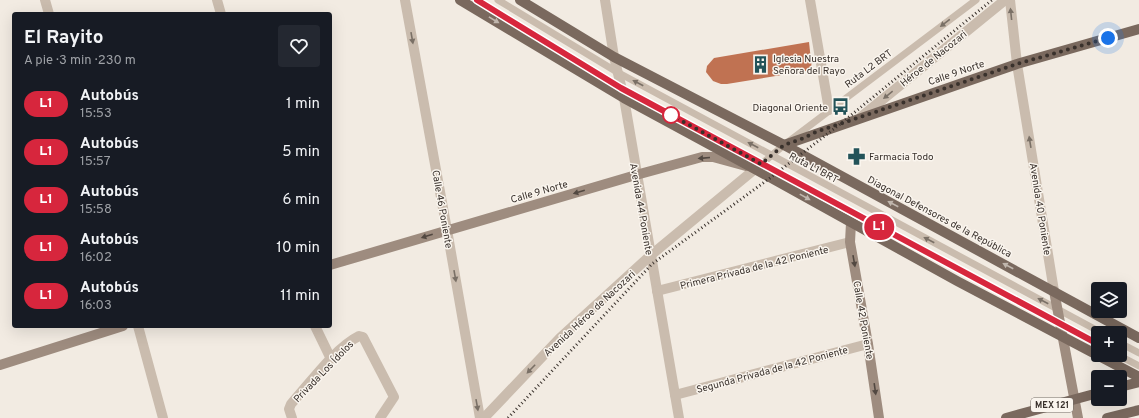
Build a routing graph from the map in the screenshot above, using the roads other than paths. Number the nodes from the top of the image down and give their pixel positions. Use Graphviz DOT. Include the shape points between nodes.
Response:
graph roads {
  1 [pos="45,0"];
  2 [pos="217,0"];
  3 [pos="405,0"];
  4 [pos="460,0"];
  5 [pos="477,0"];
  6 [pos="498,0"];
  7 [pos="520,0"];
  8 [pos="605,0"];
  9 [pos="810,0"];
  10 [pos="976,0"];
  11 [pos="1006,0"];
  12 [pos="1010,0"];
  13 [pos="48,12"];
  14 [pos="220,12"];
  15 [pos="1139,29"];
  16 [pos="614,57"];
  17 [pos="1017,64"];
  18 [pos="617,72"];
  19 [pos="621,88"];
  20 [pos="624,98"];
  21 [pos="829,110"];
  22 [pos="861,117"];
  23 [pos="784,145"];
  24 [pos="771,155"];
  25 [pos="758,166"];
  26 [pos="636,175"];
  27 [pos="851,223"];
  28 [pos="447,230"];
  29 [pos="850,242"];
  30 [pos="651,256"];
  31 [pos="332,264"];
  32 [pos="657,291"];
  33 [pos="1054,291"];
  34 [pos="1058,309"];
  35 [pos="1061,324"];
  36 [pos="1091,327"];
  37 [pos="117,328"];
  38 [pos="139,328"];
  39 [pos="316,328"];
  40 [pos="1063,336"];
  41 [pos="1139,338"];
  42 [pos="1091,340"];
  43 [pos="868,344"];
  44 [pos="1127,346"];
  45 [pos="1139,353"];
  46 [pos="331,359"];
  47 [pos="1127,360"];
  48 [pos="0,365"];
  49 [pos="1139,366"];
  50 [pos="1139,377"];
  51 [pos="1139,382"];
  52 [pos="1127,385"];
  53 [pos="675,395"];
  54 [pos="1091,395"];
  55 [pos="1074,399"];
  56 [pos="1139,410"];
  57 [pos="290,414"];
  58 [pos="163,418"];
  59 [pos="380,418"];
  60 [pos="480,418"];
  61 [pos="484,418"];
  62 [pos="679,418"];
  63 [pos="879,418"];
  64 [pos="1006,418"];
  65 [pos="1078,418"];
  66 [pos="1107,418"];
  1 -- 13 [label="street"];
  2 -- 14 [label="street"];
  3 -- 28 [label="street, Calle 46 Poniente, one-way"];
  4 -- 20 [label="main road, one-way"];
  5 -- 19 [label="lane"];
  6 -- 18 [label="lane, Ruta L1 BRT"];
  7 -- 16 [label="main road, Diagonal Defensores de la República"];
  8 -- 16 [label="street, Avenida 44 Poniente"];
  9 -- 21 [label="street"];
  10 -- 21 [label="lane, Ruta L2 BRT, one-way"];
  11 -- 22 [label="street, Héroe de Nacozari, one-way"];
  17 -- 12 [label="street, Avenida 40 Poniente, one-way"];
  15 -- 17 [label="main road, Calle 9 Norte"];
  16 -- 18 [label="street, Avenida 44 Poniente"];
  16 -- 23 [label="main road, Diagonal Defensores de la República"];
  17 -- 22 [label="main road, Calle 9 Norte"];
  33 -- 17 [label="street, Avenida 40 Poniente, one-way"];
  18 -- 19 [label="street, Avenida 44 Poniente"];
  24 -- 18 [label="lane, Ruta L1 BRT, one-way"];
  19 -- 20 [label="street, Avenida 44 Poniente"];
  19 -- 25 [label="lane"];
  20 -- 25 [label="main road"];
  20 -- 26 [label="street, Avenida 44 Poniente"];
  21 -- 23 [label="lane, Ruta L2 BRT"];
  22 -- 23 [label="main road, Calle 9 Norte"];
  23 -- 24 [label="lane, Ruta L2 BRT"];
  33 -- 23 [label="main road, Diagonal Defensores de la República, one-way"];
  24 -- 25 [label="lane, Ruta L2 BRT"];
  34 -- 24 [label="lane, Ruta L1 BRT, one-way"];
  25 -- 26 [label="main road, Calle 9 Norte, one-way" via="702,157"];
  25 -- 27 [label="main road, one-way"];
  25 -- 30 [label="street, Avenida Héroe de Nacozari"];
  25 -- 35 [label="lane"];
  26 -- 28 [label="main road, Calle 9 Norte, one-way"];
  26 -- 30 [label="street, Avenida 44 Poniente"];
  27 -- 29 [label="main road, Calle 42 Poniente"];
  27 -- 40 [label="main road"];
  28 -- 31 [label="main road, Calle 9 Norte, one-way"];
  28 -- 60 [label="street, Calle 46 Poniente, one-way"];
  29 -- 32 [label="street, Primera Privada de la 42 Poniente"];
  29 -- 43 [label="main road, Calle 42 Poniente, one-way"];
  30 -- 32 [label="street, Avenida 44 Poniente"];
  30 -- 61 [label="street, Avenida Héroe de Nacozari, one-way" via="560,338"];
  32 -- 53 [label="street, Avenida 44 Poniente"];
  33 -- 34 [label="main road, Avenida 40 Poniente"];
  33 -- 41 [label="main road, Diagonal Defensores de la República"];
  34 -- 35 [label="main road, Avenida 40 Poniente"];
  34 -- 36 [label="lane, Ruta L1 BRT"];
  35 -- 40 [label="main road, Avenida 40 Poniente"];
  35 -- 42 [label="lane"];
  37 -- 48 [label="main road"];
  38 -- 58 [label="street"];
  39 -- 46 [label="street"];
  40 -- 50 [label="main road"];
  40 -- 55 [label="main road, Avenida 40 Poniente"];
  43 -- 53 [label="street, Segunda Privada de la 42 Poniente"];
  43 -- 63 [label="main road, Calle 42 Poniente, one-way"];
  44 -- 45 [label="lane"];
  46 -- 57 [label="street, Privada Los Ídolos" via="291,404"];
  46 -- 59 [label="street, Privada Los Ídolos" via="353,339 363,337 394,397"];
  47 -- 49 [label="lane"];
  51 -- 52 [label="main road"];
  53 -- 62 [label="street, Avenida 44 Poniente"];
  54 -- 55 [label="main road, MEX 121"];
  55 -- 64 [label="main road, MEX 121"];
  55 -- 65 [label="main road, Avenida 40 Poniente"];
  56 -- 66 [label="main road"];
}
